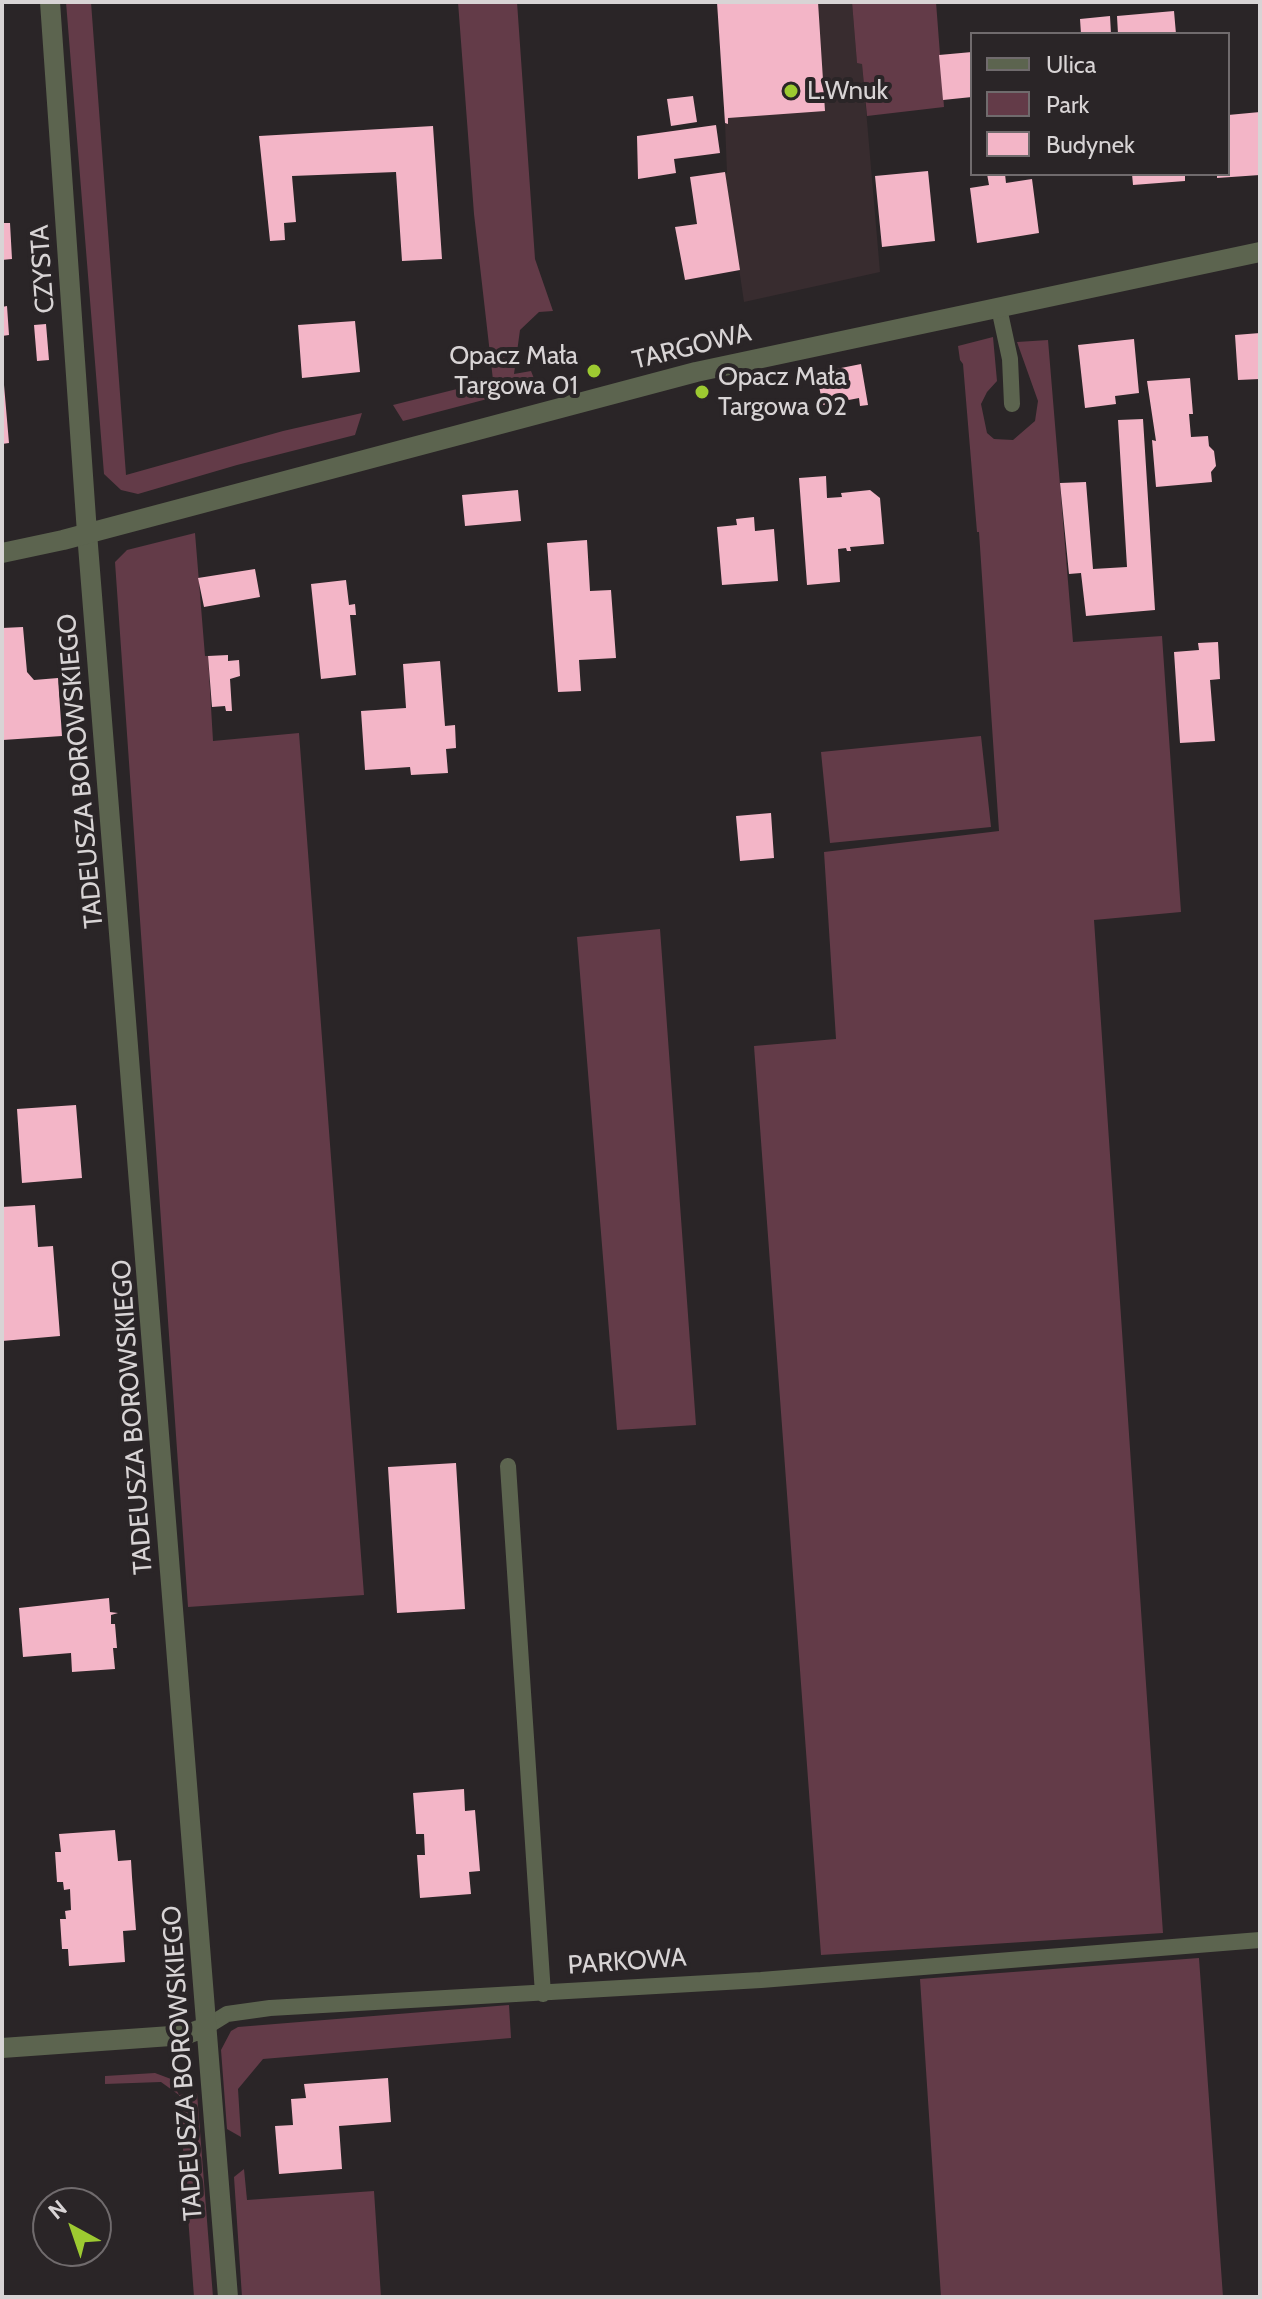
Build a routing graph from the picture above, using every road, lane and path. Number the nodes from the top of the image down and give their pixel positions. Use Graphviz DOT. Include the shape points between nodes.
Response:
graph roads {
  1 [pos="50,2"];
  2 [pos="1260,252"];
  3 [pos="999,308"];
  4 [pos="1012,404"];
  5 [pos="87,533"];
  6 [pos="2,553"];
  7 [pos="508,1466"];
  8 [pos="1260,1940"];
  9 [pos="543,1994"];
  10 [pos="206,2027"];
  11 [pos="2,2048"];
  12 [pos="228,2297"];
  1 -- 5 [label="street, CZYSTA"];
  2 -- 3 [label="street, TARGOWA"];
  3 -- 4 [label="lane" via="1010,359"];
  3 -- 5 [label="street, TARGOWA" via="696,372"];
  5 -- 6 [label="street, TARGOWA"];
  5 -- 10 [label="street, TADEUSZA BOROWSKIEGO"];
  7 -- 9 [label="lane"];
  8 -- 9 [label="lane, PARKOWA"];
  9 -- 10 [label="lane, PARKOWA" via="237,2011"];
  10 -- 11 [label="street, PARKOWA" via="185,2035"];
  10 -- 12 [label="street, TADEUSZA BOROWSKIEGO"];
}
